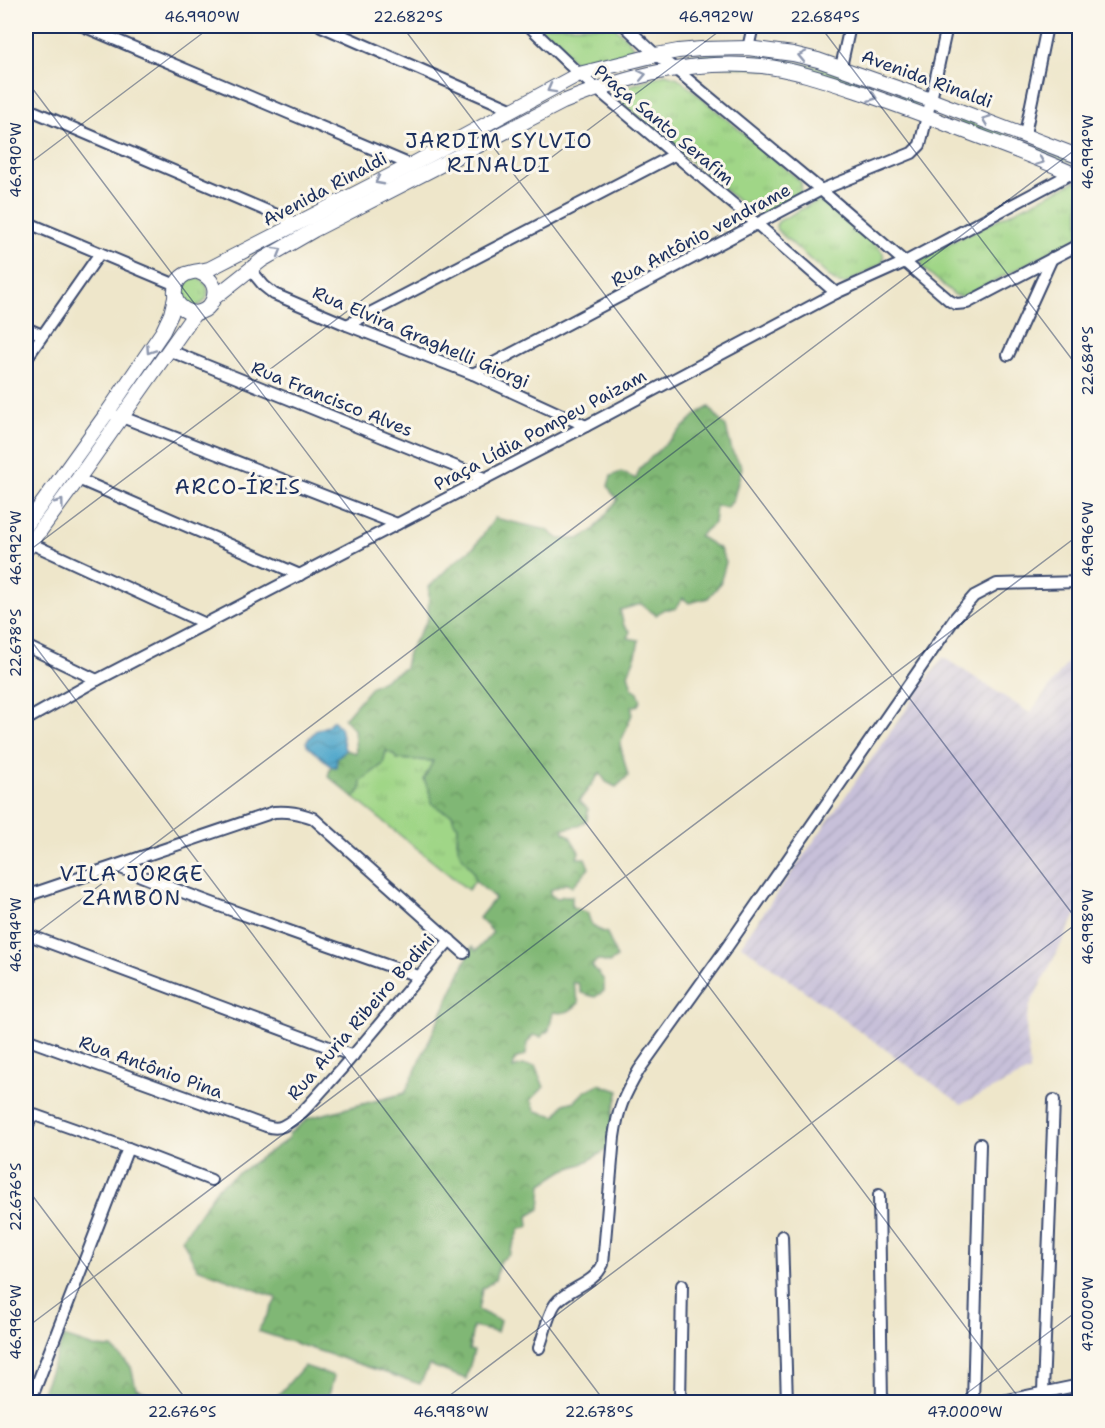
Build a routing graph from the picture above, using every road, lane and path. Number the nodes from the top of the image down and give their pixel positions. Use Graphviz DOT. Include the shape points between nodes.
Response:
graph roads {
  1 [pos="83,26"];
  2 [pos="321,26"];
  3 [pos="528,26"];
  4 [pos="625,26"];
  5 [pos="753,26"];
  6 [pos="850,26"];
  7 [pos="947,26"];
  8 [pos="1047,26"];
  9 [pos="748,48"];
  10 [pos="656,55"];
  11 [pos="842,67"];
  12 [pos="674,68"];
  13 [pos="579,74"];
  14 [pos="596,88"];
  15 [pos="931,100"];
  16 [pos="26,108"];
  17 [pos="513,110"];
  18 [pos="927,116"];
  19 [pos="1024,134"];
  20 [pos="674,155"];
  21 [pos="1080,157"];
  22 [pos="411,165"];
  23 [pos="1076,175"];
  24 [pos="821,190"];
  25 [pos="26,222"];
  26 [pos="298,224"];
  27 [pos="758,224"];
  28 [pos="1080,244"];
  29 [pos="100,253"];
  30 [pos="1052,258"];
  31 [pos="905,262"];
  32 [pos="250,269"];
  33 [pos="198,272"];
  34 [pos="176,291"];
  35 [pos="836,293"];
  36 [pos="214,298"];
  37 [pos="195,313"];
  38 [pos="347,325"];
  39 [pos="26,327"];
  40 [pos="42,335"];
  41 [pos="168,350"];
  42 [pos="1008,356"];
  43 [pos="26,359"];
  44 [pos="474,374"];
  45 [pos="107,412"];
  46 [pos="122,417"];
  47 [pos="586,426"];
  48 [pos="484,478"];
  49 [pos="78,479"];
  50 [pos="397,524"];
  51 [pos="26,526"];
  52 [pos="27,546"];
  53 [pos="300,575"];
  54 [pos="1080,582"];
  55 [pos="206,624"];
  56 [pos="26,645"];
  57 [pos="97,680"];
  58 [pos="26,720"];
  59 [pos="116,866"];
  60 [pos="28,895"];
  61 [pos="26,913"];
  62 [pos="26,934"];
  63 [pos="450,940"];
  64 [pos="464,953"];
  65 [pos="418,976"];
  66 [pos="26,1039"];
  67 [pos="352,1056"];
  68 [pos="1054,1100"];
  69 [pos="29,1113"];
  70 [pos="266,1126"];
  71 [pos="26,1131"];
  72 [pos="980,1144"];
  73 [pos="128,1148"];
  74 [pos="211,1180"];
  75 [pos="879,1195"];
  76 [pos="782,1236"];
  77 [pos="682,1285"];
  78 [pos="539,1348"];
  79 [pos="1080,1385"];
  80 [pos="1043,1392"];
  81 [pos="30,1402"];
  82 [pos="680,1402"];
  83 [pos="787,1402"];
  84 [pos="882,1402"];
  85 [pos="973,1402"];
  86 [pos="998,1402"];
  1 -- 22 [label="street"];
  2 -- 17 [label="street"];
  3 -- 13 [label="street, Praça Santo Serafim"];
  4 -- 10 [label="street"];
  5 -- 9 [label="street"];
  6 -- 11 [label="street"];
  7 -- 15 [label="street, Rua Antônio vendrame"];
  8 -- 19 [label="street"];
  9 -- 10 [label="main road, Avenida Rinaldi"];
  11 -- 9 [label="main road, Avenida Rinaldi, one-way" via="794,54"];
  10 -- 12 [label="street"];
  10 -- 13 [label="main road, Avenida Rinaldi"];
  11 -- 15 [label="main road, Avenida Rinaldi"];
  14 -- 12 [label="main road, Avenida Rinaldi, one-way"];
  12 -- 18 [label="main road, Avenida Rinaldi, one-way" via="733,64 793,71"];
  12 -- 24 [label="street"];
  13 -- 14 [label="street, Praça Santo Serafim"];
  13 -- 17 [label="main road, Avenida Rinaldi, one-way"];
  14 -- 20 [label="street, Praça Santo Serafim"];
  32 -- 14 [label="main road, Avenida Rinaldi, one-way" via="314,230"];
  15 -- 18 [label="street, Rua Antônio vendrame"];
  19 -- 15 [label="main road, Avenida Rinaldi, one-way"];
  16 -- 26 [label="street"];
  17 -- 22 [label="main road, Avenida Rinaldi"];
  18 -- 23 [label="main road, Avenida Rinaldi, one-way"];
  18 -- 24 [label="street, Rua Antônio vendrame" via="920,145 912,153"];
  19 -- 21 [label="main road, Avenida Rinaldi"];
  20 -- 27 [label="street, Praça Santo Serafim"];
  20 -- 38 [label="street"];
  22 -- 26 [label="main road, Avenida Rinaldi, one-way"];
  23 -- 31 [label="street, Praça Lídia Pompeu Paizam"];
  24 -- 27 [label="street, Rua Antônio vendrame"];
  24 -- 31 [label="street"];
  25 -- 29 [label="street"];
  26 -- 33 [label="main road, Avenida Rinaldi" via="210,270"];
  27 -- 35 [label="street, Praça Santo Serafim"];
  27 -- 44 [label="street, Rua Antônio vendrame"];
  28 -- 30 [label="street"];
  29 -- 34 [label="street"];
  29 -- 40 [label="street"];
  30 -- 31 [label="street" via="962,304 950,301"];
  30 -- 42 [label="street"];
  31 -- 35 [label="street, Praça Lídia Pompeu Paizam"];
  32 -- 36 [label="main road, Avenida Rinaldi"];
  32 -- 38 [label="street, Rua Elvira Graghelli Giorgi" via="274,294"];
  33 -- 34 [label="main road" via="180,279"];
  33 -- 36 [label="main road" via="214,285"];
  34 -- 37 [label="main road" via="178,304"];
  34 -- 45 [label="main road, one-way" via="163,331"];
  35 -- 47 [label="street, Praça Lídia Pompeu Paizam"];
  36 -- 37 [label="main road" via="207,309"];
  37 -- 41 [label="main road"];
  38 -- 44 [label="street, Rua Elvira Graghelli Giorgi"];
  39 -- 40 [label="street"];
  40 -- 43 [label="street"];
  41 -- 46 [label="main road"];
  41 -- 48 [label="street, Rua Francisco Alves"];
  44 -- 47 [label="street, Rua Elvira Graghelli Giorgi"];
  45 -- 46 [label="street"];
  45 -- 51 [label="main road"];
  46 -- 49 [label="main road"];
  46 -- 50 [label="street"];
  47 -- 48 [label="street, Praça Lídia Pompeu Paizam"];
  48 -- 50 [label="street, Praça Lídia Pompeu Paizam"];
  52 -- 49 [label="main road, one-way"];
  49 -- 53 [label="street"];
  50 -- 53 [label="street, Praça Lídia Pompeu Paizam"];
  52 -- 55 [label="street"];
  53 -- 55 [label="street, Praça Lídia Pompeu Paizam"];
  54 -- 78 [label="street" via="997,584 986,588 965,605 936,645 627,1089 616,1118 603,1264 596,1276 557,1302"];
  55 -- 57 [label="street, Praça Lídia Pompeu Paizam"];
  56 -- 57 [label="street"];
  57 -- 58 [label="street, Praça Lídia Pompeu Paizam"];
  59 -- 60 [label="street"];
  59 -- 63 [label="street" via="274,812 299,813 313,818"];
  59 -- 65 [label="street"];
  60 -- 61 [label="street"];
  62 -- 67 [label="street"];
  63 -- 64 [label="street"];
  63 -- 65 [label="street, Rua Auria Ribeiro Bodini"];
  65 -- 67 [label="street, Rua Auria Ribeiro Bodini"];
  66 -- 70 [label="street, Rua Antônio Pina"];
  67 -- 70 [label="street, Rua Auria Ribeiro Bodini" via="301,1113 281,1127"];
  68 -- 80 [label="street"];
  69 -- 71 [label="street"];
  69 -- 73 [label="street"];
  72 -- 85 [label="street"];
  73 -- 74 [label="street"];
  73 -- 81 [label="street"];
  75 -- 84 [label="street"];
  76 -- 83 [label="street"];
  77 -- 82 [label="street"];
  79 -- 80 [label="street"];
  80 -- 86 [label="street"];
}
